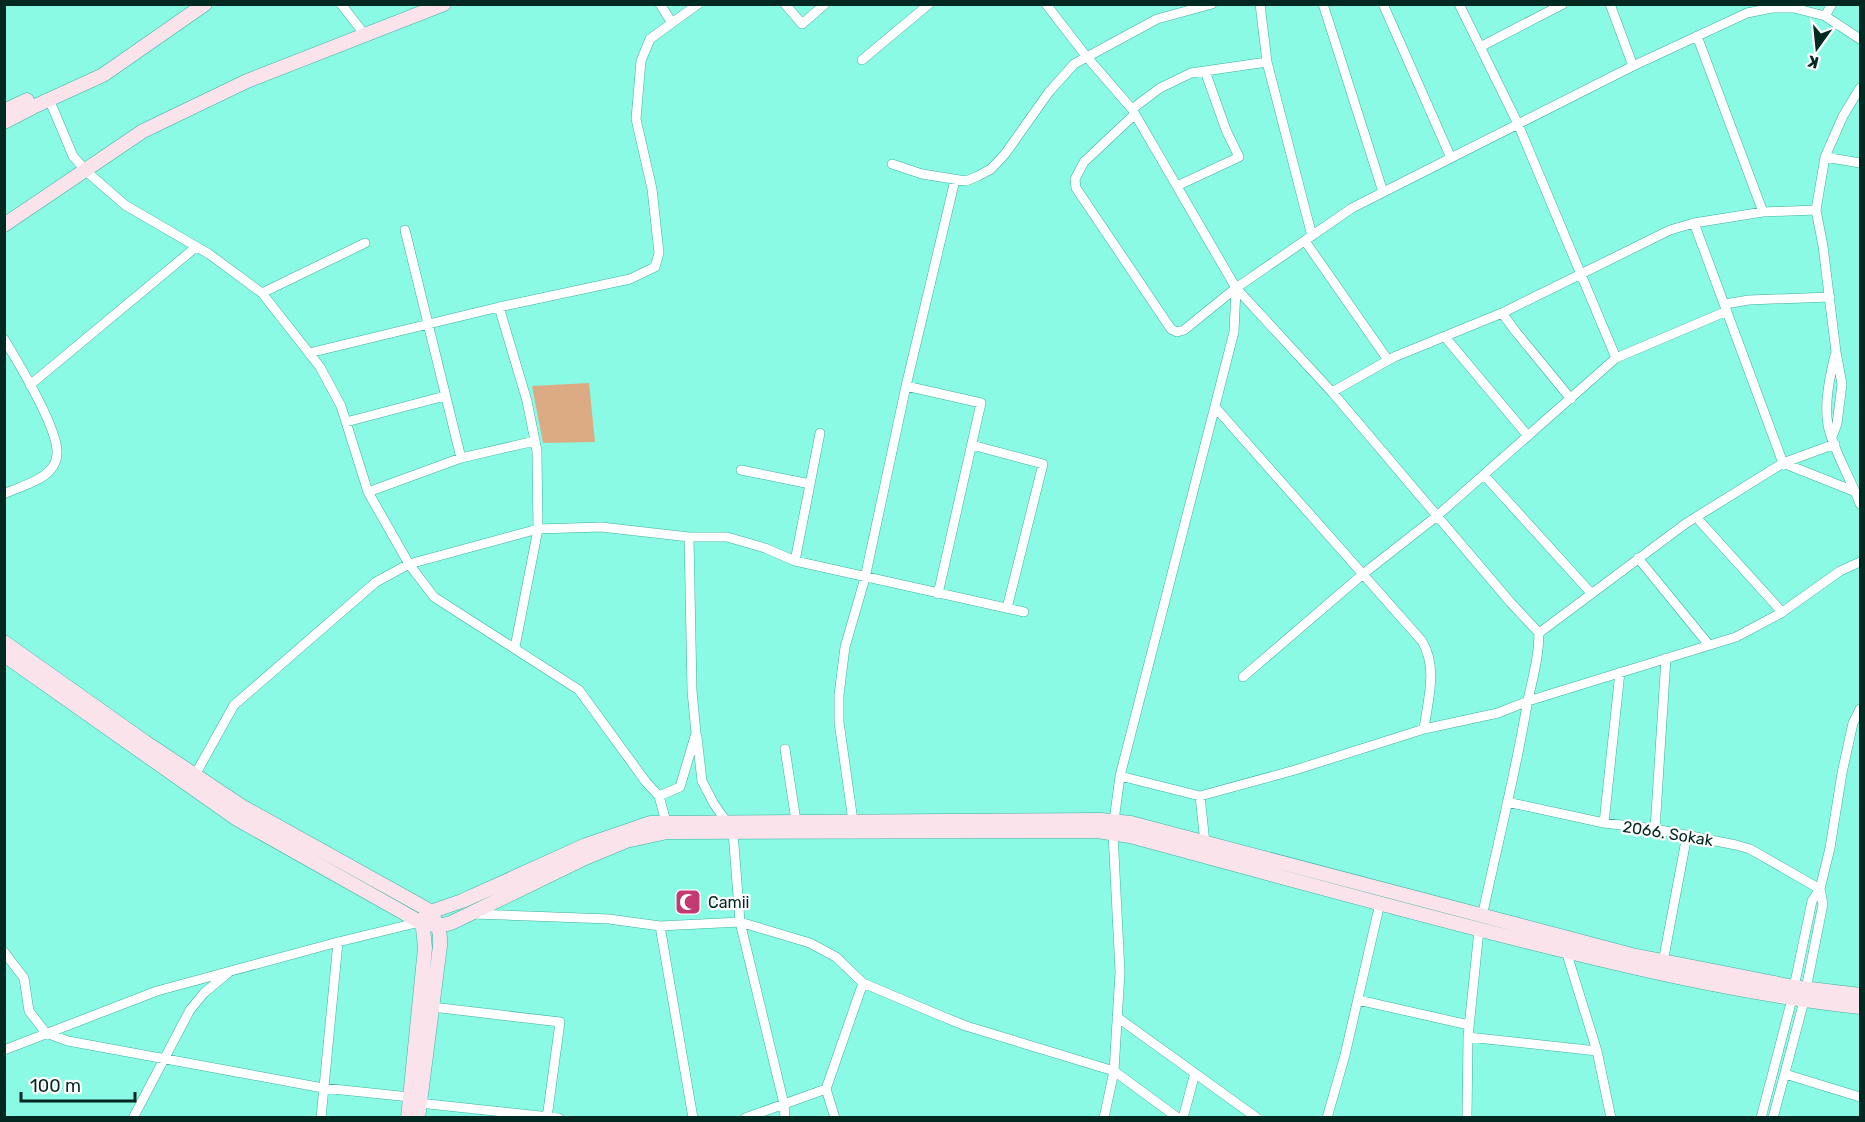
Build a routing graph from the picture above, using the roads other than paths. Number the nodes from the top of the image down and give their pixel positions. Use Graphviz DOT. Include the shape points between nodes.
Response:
graph roads {
  1 [pos="191,4"];
  2 [pos="205,4"];
  3 [pos="341,4"];
  4 [pos="660,4"];
  5 [pos="698,4"];
  6 [pos="785,4"];
  7 [pos="825,4"];
  8 [pos="929,4"];
  9 [pos="1046,4"];
  10 [pos="1212,4"];
  11 [pos="1260,4"];
  12 [pos="1323,4"];
  13 [pos="1383,4"];
  14 [pos="1459,4"];
  15 [pos="1563,4"];
  16 [pos="1610,4"];
  17 [pos="1832,4"];
  18 [pos="438,6"];
  19 [pos="1794,6"];
  20 [pos="1825,16"];
  21 [pos="672,23"];
  22 [pos="364,35"];
  23 [pos="1697,36"];
  24 [pos="1860,39"];
  25 [pos="1480,47"];
  26 [pos="1086,56"];
  27 [pos="862,60"];
  28 [pos="1267,62"];
  29 [pos="1633,66"];
  30 [pos="1205,71"];
  31 [pos="1860,88"];
  32 [pos="1858,98"];
  33 [pos="49,99"];
  34 [pos="4,111"];
  35 [pos="1134,111"];
  36 [pos="4,122"];
  37 [pos="1518,124"];
  38 [pos="1825,157"];
  39 [pos="1451,158"];
  40 [pos="1860,163"];
  41 [pos="892,164"];
  42 [pos="86,171"];
  43 [pos="955,180"];
  44 [pos="1177,186"];
  45 [pos="1383,192"];
  46 [pos="1816,210"];
  47 [pos="1763,212"];
  48 [pos="1694,223"];
  49 [pos="4,225"];
  50 [pos="405,230"];
  51 [pos="1308,238"];
  52 [pos="365,243"];
  53 [pos="196,247"];
  54 [pos="1580,274"];
  55 [pos="1236,288"];
  56 [pos="262,293"];
  57 [pos="1830,297"];
  58 [pos="499,307"];
  59 [pos="1726,308"];
  60 [pos="1502,313"];
  61 [pos="428,324"];
  62 [pos="1445,337"];
  63 [pos="4,339"];
  64 [pos="309,353"];
  65 [pos="1616,358"];
  66 [pos="1388,360"];
  67 [pos="30,385"];
  68 [pos="906,386"];
  69 [pos="1332,392"];
  70 [pos="446,396"];
  71 [pos="1571,399"];
  72 [pos="1215,407"];
  73 [pos="346,422"];
  74 [pos="820,433"];
  75 [pos="1528,436"];
  76 [pos="1833,440"];
  77 [pos="535,441"];
  78 [pos="972,444"];
  79 [pos="461,458"];
  80 [pos="1783,463"];
  81 [pos="741,470"];
  82 [pos="1484,475"];
  83 [pos="810,484"];
  84 [pos="368,492"];
  85 [pos="1856,492"];
  86 [pos="4,494"];
  87 [pos="1860,504"];
  88 [pos="1437,516"];
  89 [pos="1696,517"];
  90 [pos="538,530"];
  91 [pos="689,537"];
  92 [pos="1638,558"];
  93 [pos="795,561"];
  94 [pos="1860,562"];
  95 [pos="409,564"];
  96 [pos="1363,574"];
  97 [pos="865,578"];
  98 [pos="1591,593"];
  99 [pos="938,594"];
  100 [pos="1007,608"];
  101 [pos="1024,612"];
  102 [pos="1782,612"];
  103 [pos="1539,633"];
  104 [pos="4,642"];
  105 [pos="1709,645"];
  106 [pos="514,647"];
  107 [pos="4,655"];
  108 [pos="1666,658"];
  109 [pos="1620,672"];
  110 [pos="1243,677"];
  111 [pos="1528,701"];
  112 [pos="1860,709"];
  113 [pos="1424,729"];
  114 [pos="696,733"];
  115 [pos="785,749"];
  116 [pos="195,775"];
  117 [pos="1120,776"];
  118 [pos="659,796"];
  119 [pos="1200,796"];
  120 [pos="1507,802"];
  121 [pos="796,821"];
  122 [pos="854,821"];
  123 [pos="666,822"];
  124 [pos="1604,824"];
  125 [pos="729,827"];
  126 [pos="1113,827"];
  127 [pos="1655,829"];
  128 [pos="1687,835"];
  129 [pos="1205,843"];
  130 [pos="1820,889"];
  131 [pos="1380,903"];
  132 [pos="469,914"];
  133 [pos="425,917"];
  134 [pos="740,922"];
  135 [pos="1480,923"];
  136 [pos="439,926"];
  137 [pos="660,926"];
  138 [pos="338,942"];
  139 [pos="1566,951"];
  140 [pos="4,952"];
  141 [pos="1662,962"];
  142 [pos="232,970"];
  143 [pos="863,983"];
  144 [pos="429,986"];
  145 [pos="1799,994"];
  146 [pos="1860,995"];
  147 [pos="1358,1000"];
  148 [pos="1860,1007"];
  149 [pos="432,1008"];
  150 [pos="1117,1017"];
  151 [pos="1469,1025"];
  152 [pos="46,1033"];
  153 [pos="1468,1037"];
  154 [pos="4,1050"];
  155 [pos="1597,1051"];
  156 [pos="165,1057"];
  157 [pos="1114,1071"];
  158 [pos="1195,1073"];
  159 [pos="1785,1074"];
  160 [pos="323,1088"];
  161 [pos="826,1089"];
  162 [pos="1860,1097"];
  163 [pos="415,1100"];
  164 [pos="784,1104"];
  165 [pos="547,1117"];
  166 [pos="133,1118"];
  167 [pos="321,1118"];
  168 [pos="408,1118"];
  169 [pos="418,1118"];
  170 [pos="559,1118"];
  171 [pos="693,1118"];
  172 [pos="745,1118"];
  173 [pos="785,1118"];
  174 [pos="835,1118"];
  175 [pos="1104,1118"];
  176 [pos="1181,1118"];
  177 [pos="1257,1118"];
  178 [pos="1327,1118"];
  179 [pos="1467,1118"];
  180 [pos="1611,1118"];
  181 [pos="1761,1118"];
  182 [pos="1773,1118"];
  1 -- 34 [label="street" via="100,68"];
  2 -- 33 [label="street" via="103,75"];
  3 -- 22 [label="street"];
  4 -- 21 [label="street"];
  5 -- 21 [label="street"];
  6 -- 7 [label="street" via="802,24"];
  8 -- 27 [label="street"];
  9 -- 26 [label="street"];
  10 -- 26 [label="street" via="1157,19"];
  11 -- 28 [label="street"];
  12 -- 45 [label="street"];
  13 -- 39 [label="street"];
  14 -- 25 [label="street"];
  15 -- 25 [label="street"];
  16 -- 29 [label="street"];
  17 -- 20 [label="street"];
  18 -- 22 [label="street"];
  19 -- 20 [label="street"];
  19 -- 23 [label="street" via="1747,13"];
  20 -- 24 [label="street"];
  21 -- 58 [label="street" via="650,39 641,61 636,119 652,189 659,253 655,267 630,279"];
  22 -- 42 [label="street" via="247,81 143,131"];
  23 -- 29 [label="street"];
  23 -- 47 [label="street"];
  25 -- 37 [label="street"];
  26 -- 35 [label="street"];
  26 -- 43 [label="street" via="1049,92 991,169 966,181"];
  28 -- 30 [label="street"];
  28 -- 51 [label="street"];
  29 -- 37 [label="street"];
  30 -- 35 [label="street" via="1191,73 1160,88"];
  30 -- 44 [label="street" via="1239,157"];
  31 -- 32 [label="street"];
  32 -- 38 [label="street" via="1843,116"];
  33 -- 36 [label="street"];
  33 -- 42 [label="street" via="73,156"];
  35 -- 44 [label="street"];
  35 -- 55 [label="street" via="1084,162 1075,179 1076,188 1171,329 1184,330"];
  37 -- 39 [label="street"];
  37 -- 54 [label="street"];
  38 -- 40 [label="street"];
  38 -- 46 [label="street"];
  39 -- 45 [label="street"];
  41 -- 43 [label="street"];
  42 -- 49 [label="street"];
  42 -- 53 [label="street" via="124,205"];
  43 -- 68 [label="street"];
  44 -- 55 [label="street"];
  45 -- 51 [label="street"];
  46 -- 47 [label="street"];
  46 -- 57 [label="street"];
  47 -- 48 [label="street"];
  48 -- 54 [label="street" via="1670,230"];
  48 -- 59 [label="street"];
  50 -- 61 [label="street"];
  51 -- 55 [label="street"];
  51 -- 66 [label="street"];
  52 -- 56 [label="street"];
  53 -- 56 [label="street"];
  53 -- 67 [label="street"];
  54 -- 60 [label="street"];
  54 -- 65 [label="street"];
  55 -- 69 [label="street"];
  55 -- 72 [label="street" via="1234,332"];
  56 -- 64 [label="street"];
  57 -- 59 [label="street" via="1749,300"];
  57 -- 76 [label="street" via="1842,384"];
  58 -- 61 [label="street"];
  58 -- 77 [label="street" via="528,401"];
  59 -- 65 [label="street"];
  59 -- 80 [label="street"];
  60 -- 62 [label="street"];
  60 -- 71 [label="street"];
  61 -- 64 [label="street"];
  61 -- 70 [label="street"];
  62 -- 66 [label="street"];
  62 -- 75 [label="street"];
  63 -- 67 [label="street"];
  64 -- 73 [label="street" via="341,406"];
  65 -- 71 [label="street"];
  66 -- 69 [label="street"];
  67 -- 86 [label="street" via="53,430 57,458 44,476"];
  68 -- 78 [label="street" via="981,403"];
  68 -- 97 [label="street"];
  69 -- 88 [label="street"];
  70 -- 73 [label="street"];
  70 -- 79 [label="street"];
  71 -- 75 [label="street"];
  72 -- 96 [label="street"];
  72 -- 117 [label="street"];
  73 -- 84 [label="street"];
  74 -- 83 [label="street"];
  75 -- 82 [label="street"];
  76 -- 80 [label="street"];
  76 -- 85 [label="street"];
  77 -- 79 [label="street"];
  77 -- 90 [label="street"];
  78 -- 99 [label="street"];
  78 -- 100 [label="street" via="1043,464"];
  79 -- 84 [label="street"];
  80 -- 85 [label="street"];
  80 -- 89 [label="street"];
  81 -- 83 [label="street"];
  82 -- 88 [label="street"];
  82 -- 98 [label="street"];
  83 -- 93 [label="street"];
  84 -- 95 [label="street"];
  85 -- 87 [label="street"];
  88 -- 96 [label="street"];
  88 -- 103 [label="street"];
  89 -- 92 [label="street"];
  89 -- 102 [label="street"];
  90 -- 91 [label="street" via="601,526"];
  90 -- 95 [label="street"];
  90 -- 106 [label="street"];
  91 -- 93 [label="street" via="727,537"];
  91 -- 114 [label="street"];
  92 -- 98 [label="street"];
  92 -- 105 [label="street"];
  93 -- 97 [label="street"];
  94 -- 102 [label="street" via="1840,571"];
  95 -- 106 [label="street" via="434,597"];
  95 -- 116 [label="street" via="376,582 234,705"];
  96 -- 110 [label="street"];
  96 -- 113 [label="street" via="1418,635 1428,653 1431,676"];
  97 -- 99 [label="street"];
  97 -- 122 [label="street" via="845,647 839,695 840,733"];
  98 -- 103 [label="street"];
  99 -- 100 [label="street"];
  100 -- 101 [label="street"];
  102 -- 105 [label="street" via="1736,637"];
  103 -- 111 [label="street" via="1538,662"];
  104 -- 116 [label="street"];
  105 -- 108 [label="street"];
  106 -- 118 [label="street" via="579,690"];
  107 -- 133 [label="street" via="237,819"];
  108 -- 109 [label="street"];
  108 -- 127 [label="street"];
  109 -- 111 [label="street"];
  109 -- 124 [label="street"];
  111 -- 113 [label="street" via="1498,713"];
  111 -- 120 [label="street"];
  112 -- 130 [label="street" via="1842,773"];
  113 -- 119 [label="street"];
  114 -- 118 [label="street" via="680,788"];
  114 -- 125 [label="street" via="702,781"];
  115 -- 121 [label="street"];
  116 -- 133 [label="street" via="243,807 425,908"];
  117 -- 119 [label="street"];
  117 -- 126 [label="street"];
  118 -- 123 [label="street"];
  119 -- 129 [label="street"];
  120 -- 124 [label="street, 2066. Sokak"];
  120 -- 135 [label="street"];
  121 -- 122 [label="street"];
  121 -- 125 [label="street"];
  122 -- 126 [label="street"];
  123 -- 125 [label="street"];
  123 -- 133 [label="street" via="638,826 586,845"];
  124 -- 127 [label="street, 2066. Sokak"];
  125 -- 126 [label="street"];
  125 -- 132 [label="street" via="667,832 627,841"];
  125 -- 134 [label="street"];
  126 -- 129 [label="street"];
  126 -- 131 [label="street"];
  126 -- 150 [label="street" via="1120,972"];
  127 -- 128 [label="street, 2066. Sokak"];
  128 -- 130 [label="street, 2066. Sokak" via="1750,849"];
  128 -- 141 [label="street"];
  129 -- 135 [label="street"];
  130 -- 145 [label="street" via="1823,904"];
  131 -- 135 [label="street"];
  131 -- 147 [label="street"];
  132 -- 136 [label="street"];
  132 -- 137 [label="street" via="609,919"];
  133 -- 136 [label="street"];
  133 -- 138 [label="street"];
  133 -- 144 [label="street"];
  134 -- 137 [label="street"];
  134 -- 143 [label="street" via="810,943 836,957"];
  134 -- 164 [label="street"];
  135 -- 139 [label="street"];
  135 -- 141 [label="street"];
  135 -- 151 [label="street"];
  136 -- 144 [label="street" via="440,946"];
  137 -- 171 [label="street"];
  138 -- 142 [label="street"];
  138 -- 160 [label="street"];
  139 -- 145 [label="street" via="1639,970"];
  139 -- 155 [label="street"];
  140 -- 152 [label="street" via="24,978 29,1011"];
  141 -- 145 [label="street"];
  142 -- 152 [label="street" via="158,991"];
  142 -- 156 [label="street" via="190,1010"];
  143 -- 157 [label="street" via="966,1026"];
  143 -- 161 [label="street"];
  144 -- 149 [label="street"];
  144 -- 163 [label="street"];
  145 -- 146 [label="street"];
  145 -- 148 [label="street"];
  145 -- 159 [label="street"];
  145 -- 181 [label="street"];
  147 -- 151 [label="street"];
  147 -- 178 [label="street"];
  149 -- 163 [label="street"];
  149 -- 165 [label="street" via="560,1022"];
  150 -- 157 [label="street"];
  150 -- 158 [label="street"];
  151 -- 153 [label="street"];
  152 -- 154 [label="street"];
  152 -- 156 [label="street" via="68,1041"];
  153 -- 155 [label="street"];
  153 -- 179 [label="street"];
  155 -- 180 [label="street"];
  156 -- 160 [label="street"];
  156 -- 166 [label="street"];
  157 -- 175 [label="street"];
  157 -- 176 [label="street"];
  158 -- 176 [label="street"];
  158 -- 177 [label="street"];
  159 -- 162 [label="street"];
  159 -- 182 [label="street"];
  160 -- 163 [label="street"];
  160 -- 167 [label="street"];
  161 -- 164 [label="street"];
  161 -- 174 [label="street"];
  163 -- 165 [label="street"];
  163 -- 168 [label="street"];
  163 -- 169 [label="street"];
  164 -- 172 [label="street"];
  164 -- 173 [label="street"];
  165 -- 170 [label="street"];
}
